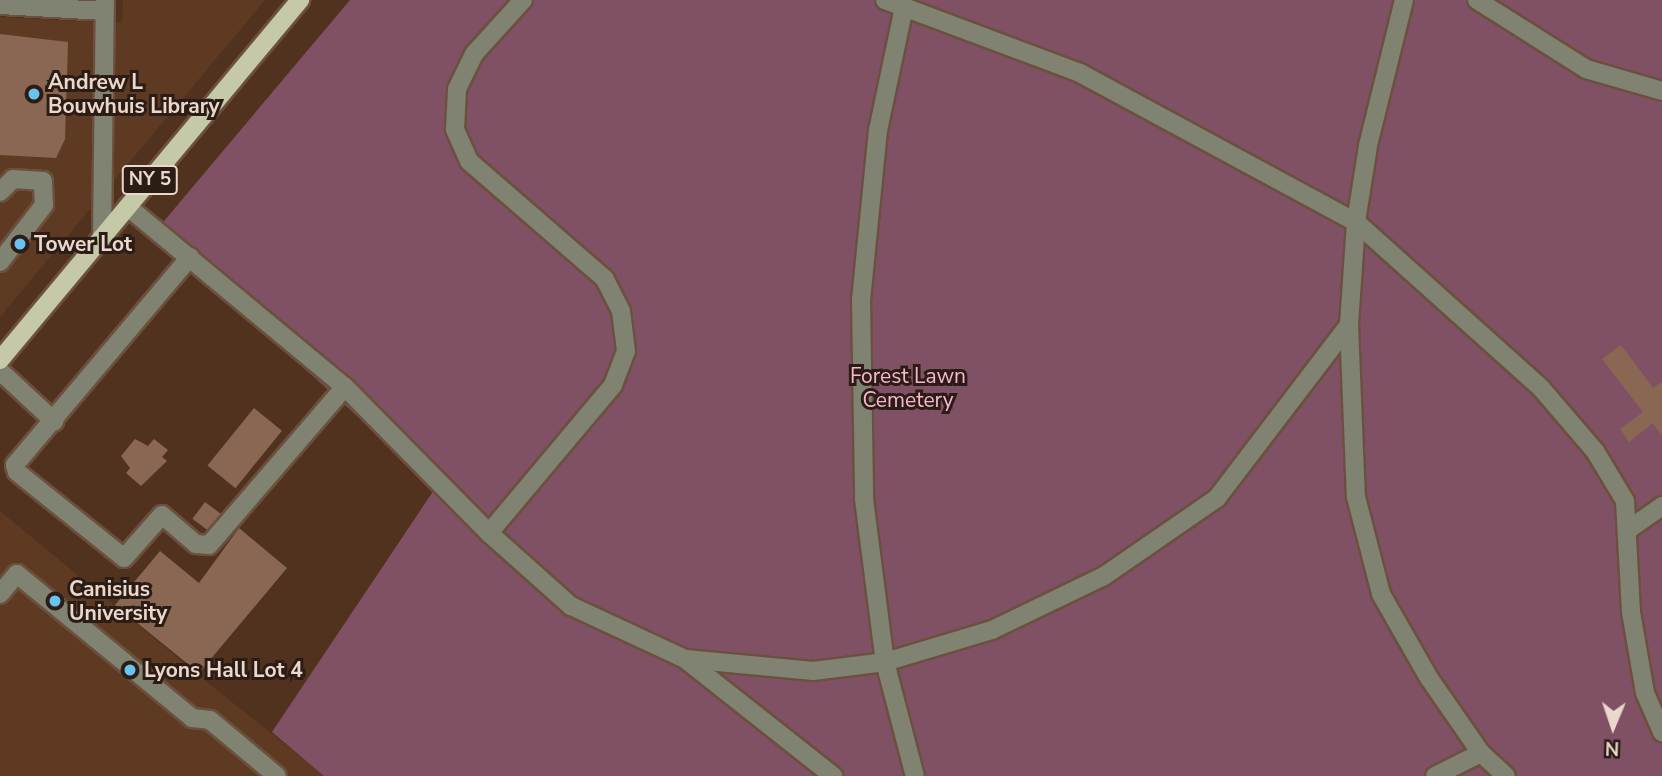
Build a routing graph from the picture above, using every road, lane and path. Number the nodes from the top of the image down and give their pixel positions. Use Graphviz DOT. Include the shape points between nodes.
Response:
graph roads {
  1 [pos="300,0"];
  2 [pos="523,0"];
  3 [pos="884,0"];
  4 [pos="1404,0"];
  5 [pos="1477,0"];
  6 [pos="0,5"];
  7 [pos="104,5"];
  8 [pos="904,7"];
  9 [pos="1662,92"];
  10 [pos="0,192"];
  11 [pos="128,207"];
  12 [pos="1356,222"];
  13 [pos="102,237"];
  14 [pos="190,257"];
  15 [pos="0,262"];
  16 [pos="1349,325"];
  17 [pos="3,349"];
  18 [pos="0,371"];
  19 [pos="345,387"];
  20 [pos="54,421"];
  21 [pos="1662,506"];
  22 [pos="1628,530"];
  23 [pos="489,533"];
  24 [pos="0,594"];
  25 [pos="685,659"];
  26 [pos="885,662"];
  27 [pos="1662,732"];
  28 [pos="1481,753"];
  29 [pos="277,776"];
  30 [pos="833,776"];
  31 [pos="915,776"];
  32 [pos="1435,776"];
  33 [pos="1506,776"];
  1 -- 11 [label="main road, NY 5"];
  2 -- 23 [label="street" via="474,54 457,89 455,129 469,161 605,279 621,311 626,351 613,385"];
  3 -- 8 [label="street"];
  4 -- 12 [label="street" via="1368,146"];
  5 -- 9 [label="street" via="1586,69"];
  6 -- 7 [label="street"];
  7 -- 13 [label="street"];
  8 -- 12 [label="street" via="1080,73"];
  8 -- 26 [label="street" via="878,130 860,299 864,499"];
  10 -- 15 [label="street" via="13,178 43,181 44,205"];
  11 -- 13 [label="main road, NY 5"];
  11 -- 14 [label="street"];
  12 -- 16 [label="street"];
  12 -- 22 [label="street" via="1541,388 1595,450 1625,501"];
  13 -- 17 [label="main road, NY 5"];
  14 -- 19 [label="street"];
  14 -- 20 [label="street"];
  16 -- 26 [label="street" via="1217,498 1092,582 992,630"];
  16 -- 28 [label="street" via="1356,497 1381,594"];
  18 -- 20 [label="street"];
  19 -- 20 [label="street" via="216,543 196,544 162,515 124,558 17,472 15,465"];
  19 -- 23 [label="street"];
  21 -- 22 [label="street"];
  22 -- 27 [label="street" via="1643,680"];
  23 -- 25 [label="street" via="571,606"];
  24 -- 29 [label="street" via="18,574 192,718 210,720"];
  25 -- 26 [label="street" via="801,671"];
  25 -- 30 [label="street"];
  26 -- 31 [label="street"];
  28 -- 32 [label="street"];
  28 -- 33 [label="street"];
}
